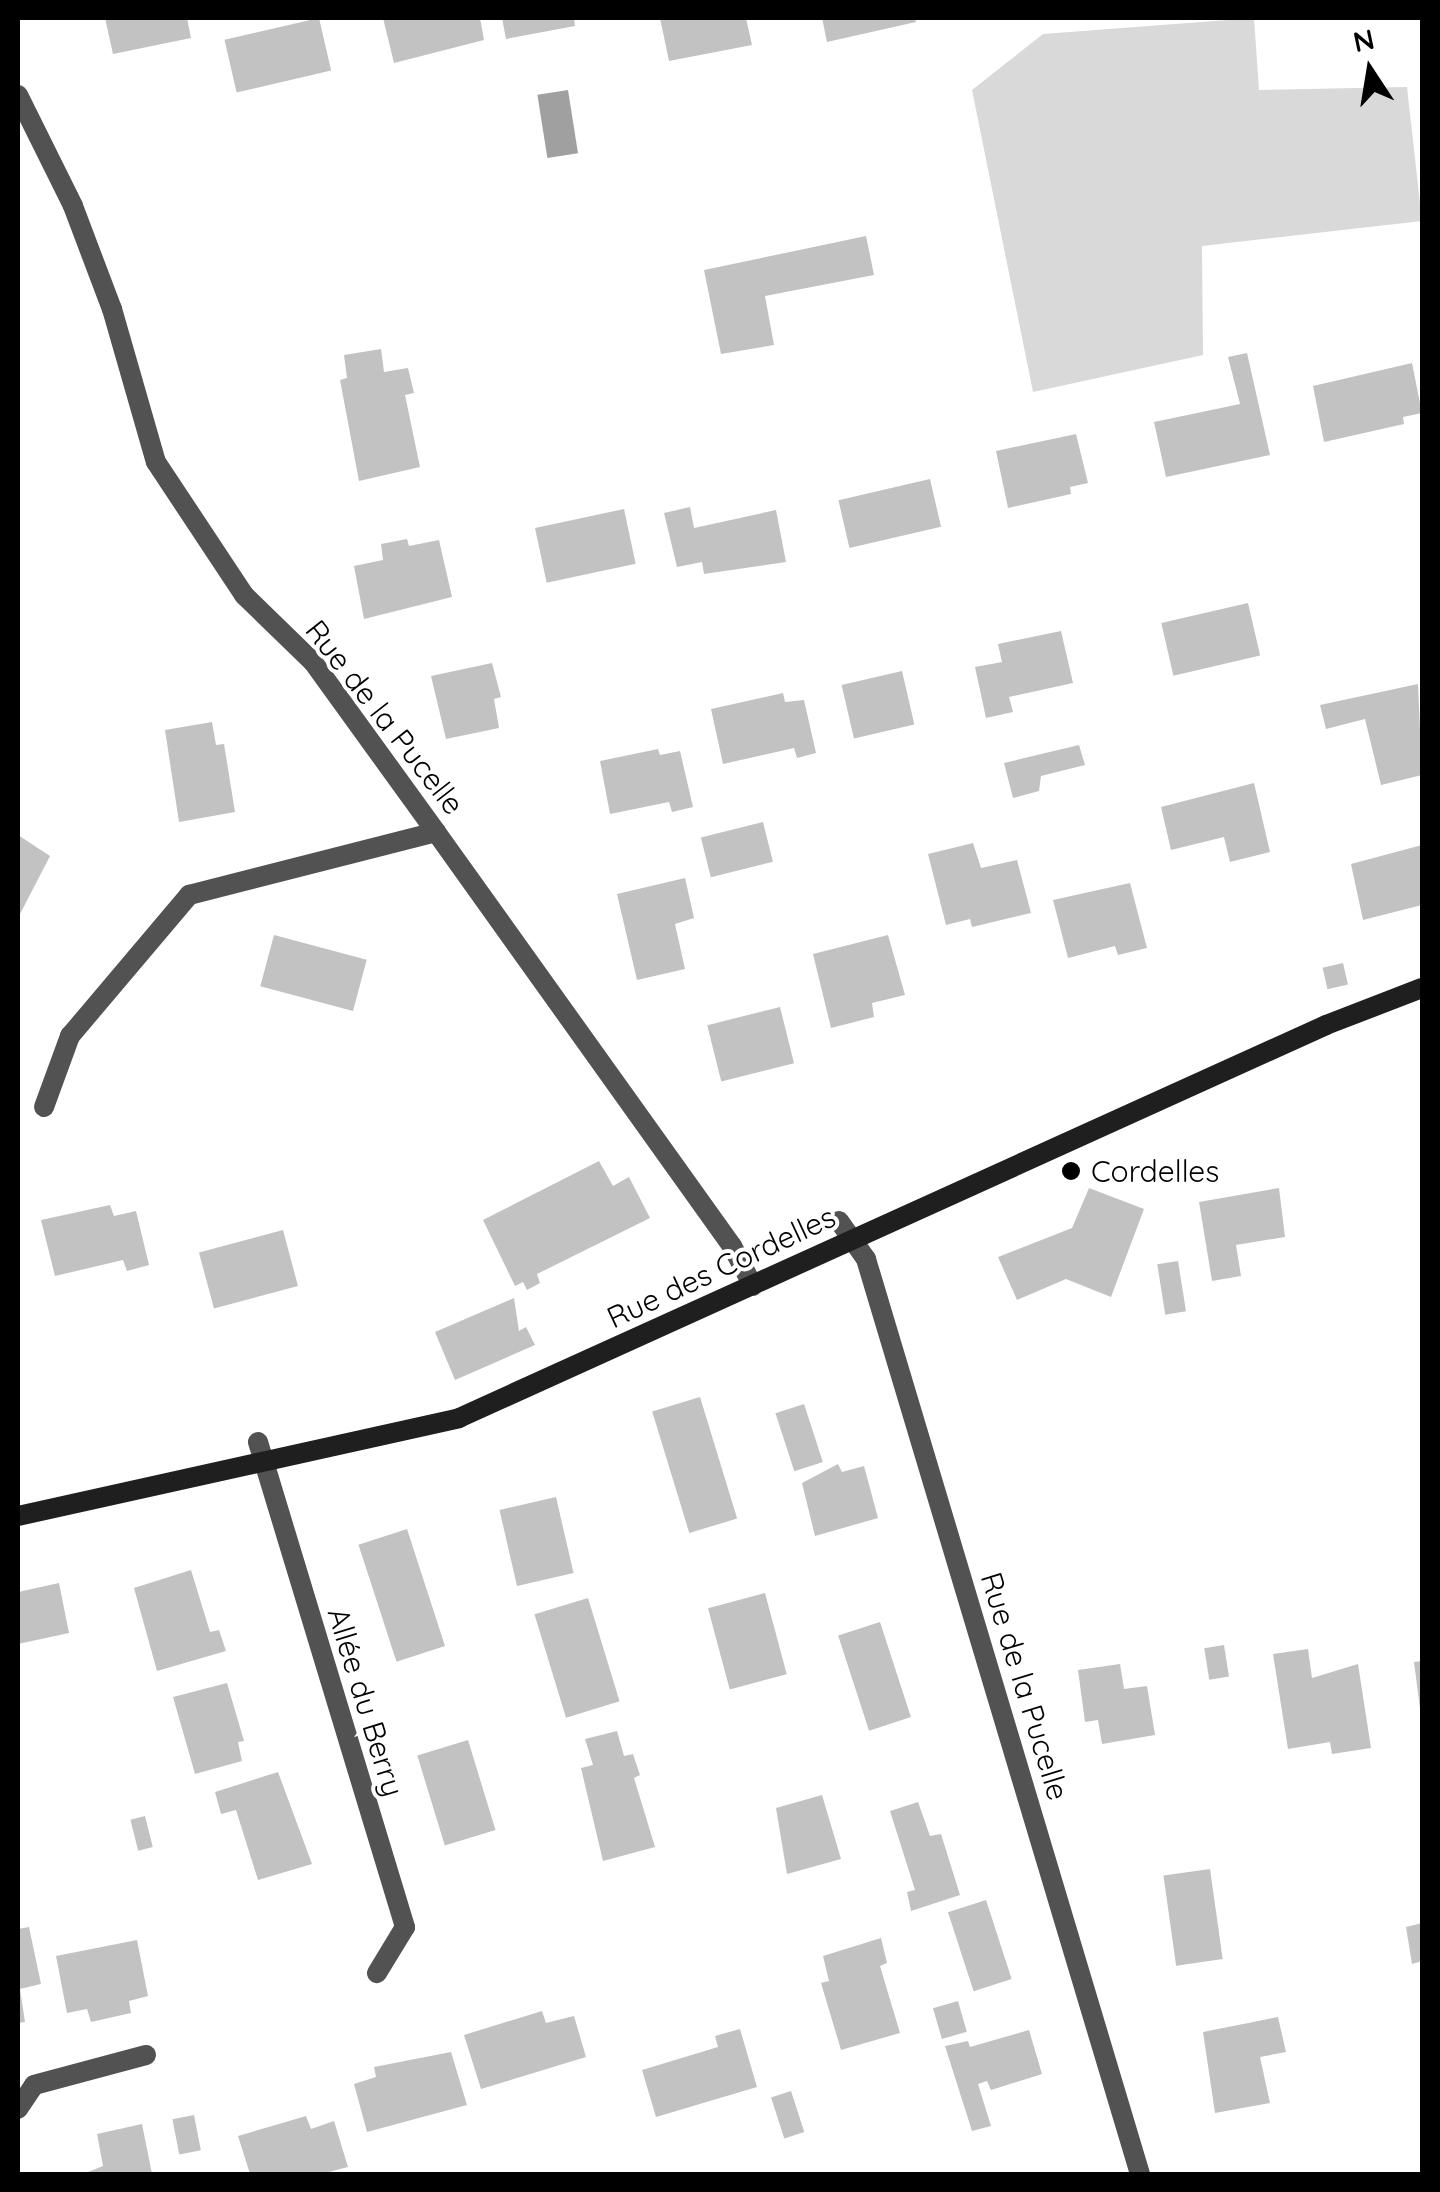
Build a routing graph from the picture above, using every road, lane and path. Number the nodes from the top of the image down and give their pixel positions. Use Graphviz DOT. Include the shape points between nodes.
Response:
graph roads {
  1 [pos="18,95"];
  2 [pos="436,832"];
  3 [pos="1422,988"];
  4 [pos="44,1107"];
  5 [pos="839,1222"];
  6 [pos="855,1238"];
  7 [pos="753,1286"];
  8 [pos="258,1442"];
  9 [pos="262,1465"];
  10 [pos="18,1516"];
  11 [pos="377,1973"];
  12 [pos="146,2056"];
  13 [pos="18,2109"];
  14 [pos="1140,2174"];
  1 -- 2 [label="street, Rue de la Pucelle" via="57,170 106,292 156,462 244,595 313,662"];
  2 -- 4 [label="street" via="189,896 70,1036"];
  2 -- 7 [label="street, Rue de la Pucelle" via="732,1246"];
  3 -- 6 [label="street, Rue des Cordelles"];
  5 -- 6 [label="street, Rue de la Pucelle"];
  6 -- 7 [label="street, Rue des Cordelles"];
  6 -- 14 [label="street, Rue de la Pucelle"];
  7 -- 9 [label="street, Rue des Cordelles" via="460,1418"];
  8 -- 9 [label="street, Allée du Berry"];
  9 -- 10 [label="street, Rue des Cordelles"];
  9 -- 11 [label="street, Allée du Berry" via="405,1927"];
  12 -- 13 [label="street" via="34,2086"];
}
